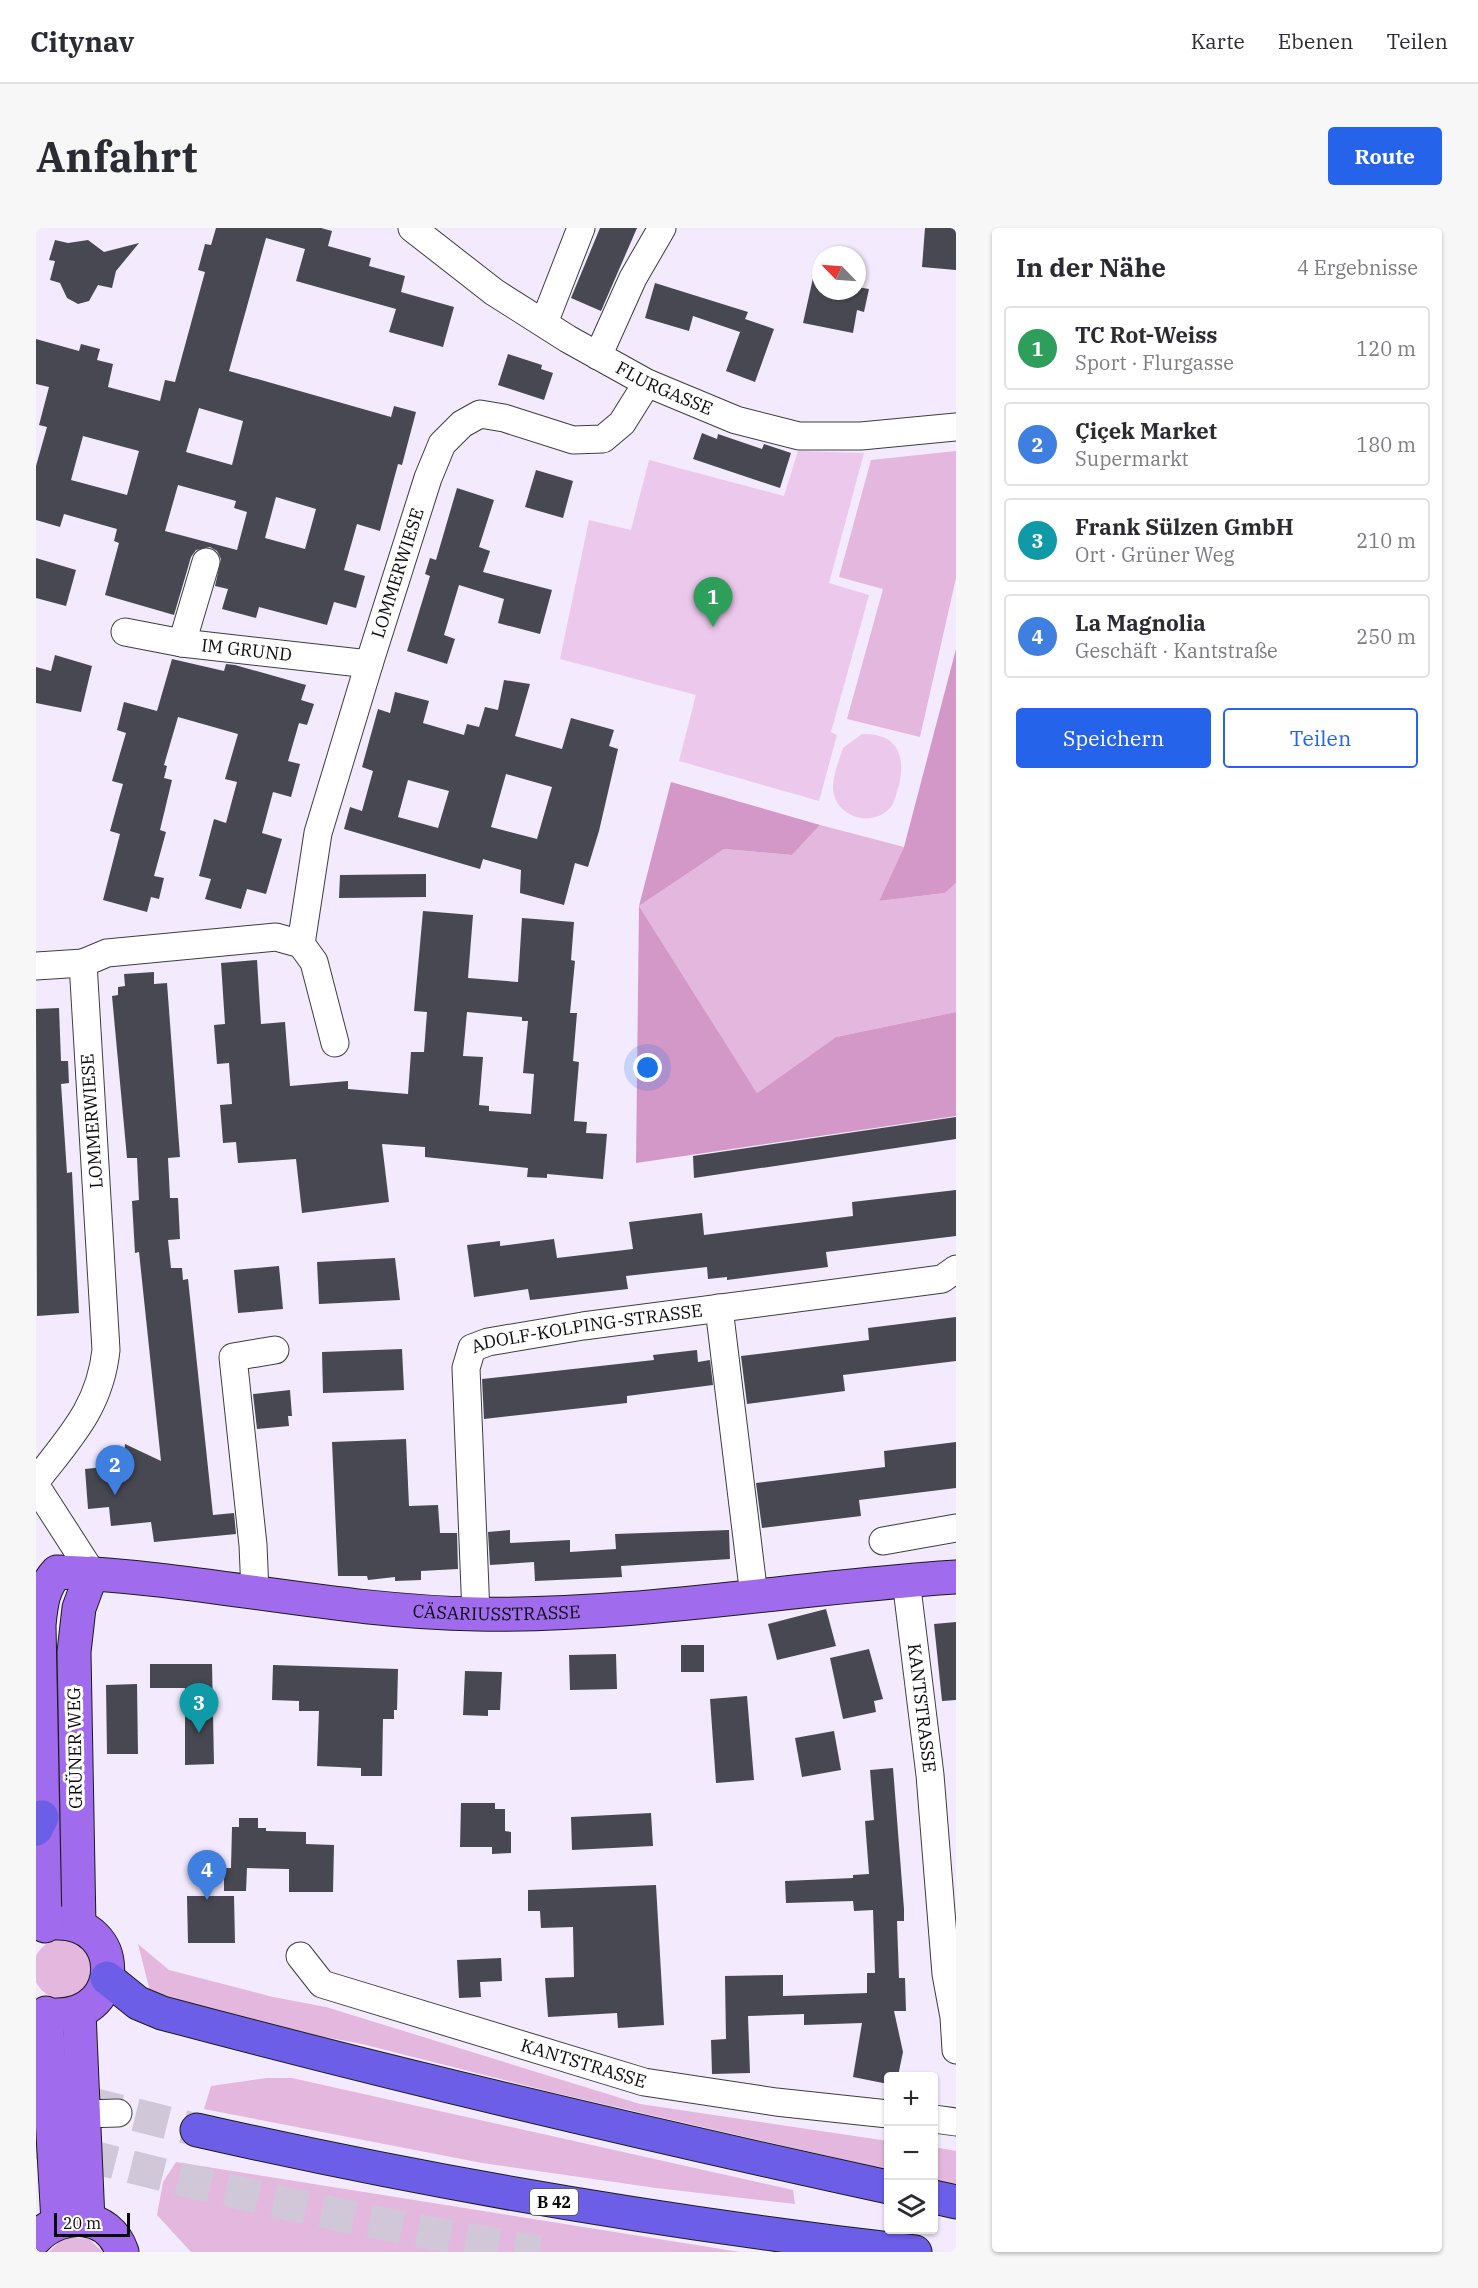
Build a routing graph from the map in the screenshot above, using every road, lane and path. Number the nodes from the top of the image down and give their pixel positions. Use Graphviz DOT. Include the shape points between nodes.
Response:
graph roads {
  1 [pos="412,228"];
  2 [pos="581,228"];
  3 [pos="662,228"];
  4 [pos="544,323"];
  5 [pos="598,356"];
  6 [pos="647,383"];
  7 [pos="956,427"];
  8 [pos="206,562"];
  9 [pos="125,632"];
  10 [pos="182,643"];
  11 [pos="369,664"];
  12 [pos="301,944"];
  13 [pos="83,963"];
  14 [pos="36,966"];
  15 [pos="335,1043"];
  16 [pos="956,1269"];
  17 [pos="719,1308"];
  18 [pos="275,1350"];
  19 [pos="36,1481"];
  20 [pos="36,1486"];
  21 [pos="956,1528"];
  22 [pos="883,1541"];
  23 [pos="47,1571"];
  24 [pos="92,1573"];
  25 [pos="956,1577"];
  26 [pos="906,1580"];
  27 [pos="255,1592"];
  28 [pos="754,1596"];
  29 [pos="477,1614"];
  30 [pos="39,1823"];
  31 [pos="79,1926"];
  32 [pos="40,1928"];
  33 [pos="300,1956"];
  34 [pos="107,1978"];
  35 [pos="41,2010"];
  36 [pos="79,2012"];
  37 [pos="956,2050"];
  38 [pos="118,2113"];
  39 [pos="884,2114"];
  40 [pos="57,2116"];
  41 [pos="938,2120"];
  42 [pos="956,2122"];
  43 [pos="197,2130"];
  44 [pos="884,2186"];
  45 [pos="938,2198"];
  46 [pos="956,2202"];
  47 [pos="60,2226"];
  48 [pos="122,2252"];
  49 [pos="915,2252"];
  1 -- 4 [label="street, FLURGASSE" via="494,292"];
  2 -- 4 [label="street"];
  3 -- 5 [label="street" via="633,278"];
  4 -- 5 [label="street, FLURGASSE"];
  5 -- 6 [label="street, FLURGASSE"];
  6 -- 7 [label="street, FLURGASSE" via="736,420 799,436 861,436"];
  6 -- 11 [label="street, LOMMERWIESE" via="622,423 603,439 573,440 480,414 462,424 442,444"];
  8 -- 10 [label="street"];
  9 -- 10 [label="street, IM GRUND"];
  10 -- 11 [label="street, IM GRUND"];
  11 -- 12 [label="street, LOMMERWIESE" via="318,834"];
  12 -- 13 [label="street" via="276,936 107,953"];
  12 -- 15 [label="street" via="314,962"];
  13 -- 14 [label="street"];
  13 -- 19 [label="street, LOMMERWIESE" via="106,1350 104,1374 83,1420"];
  16 -- 17 [label="street, ADOLF-KOLPING-STRASSE" via="942,1279"];
  17 -- 28 [label="street, ADOLF-KOLPING-STRASSE"];
  17 -- 29 [label="street, ADOLF-KOLPING-STRASSE" via="583,1326 472,1348 466,1368"];
  18 -- 27 [label="street" via="233,1357"];
  20 -- 24 [label="street"];
  21 -- 22 [label="street"];
  23 -- 24 [label="main road, CÄSARIUSSTRASSE"];
  23 -- 30 [label="main road, GRÜNER WEG" via="39,1625"];
  24 -- 27 [label="main road, CÄSARIUSSTRASSE"];
  24 -- 31 [label="main road, GRÜNER WEG" via="79,1608 74,1652"];
  25 -- 26 [label="main road, CÄSARIUSSTRASSE"];
  26 -- 28 [label="main road, CÄSARIUSSTRASSE"];
  26 -- 37 [label="street, KANTSTRASSE" via="930,1775"];
  27 -- 29 [label="main road, CÄSARIUSSTRASSE" via="412,1612"];
  28 -- 29 [label="main road, CÄSARIUSSTRASSE" via="663,1606"];
  30 -- 32 [label="main road, GRÜNER WEG"];
  31 -- 32 [label="main road, GRÜNER WEG" via="68,1923"];
  31 -- 34 [label="main road" via="103,1947"];
  33 -- 39 [label="street, KANTSTRASSE" via="322,1984 644,2082"];
  34 -- 36 [label="main road" via="93,2004"];
  34 -- 44 [label="highway" via="138,2003 162,2013 394,2073"];
  35 -- 36 [label="main road" via="58,2016"];
  35 -- 40 [label="main road"];
  36 -- 40 [label="main road"];
  38 -- 40 [label="street"];
  40 -- 47 [label="main road"];
  41 -- 42 [label="street"];
  43 -- 49 [label="highway, B 42" via="540,2200"];
  45 -- 46 [label="highway"];
  47 -- 48 [label="main road" via="101,2226 113,2235"];
}
